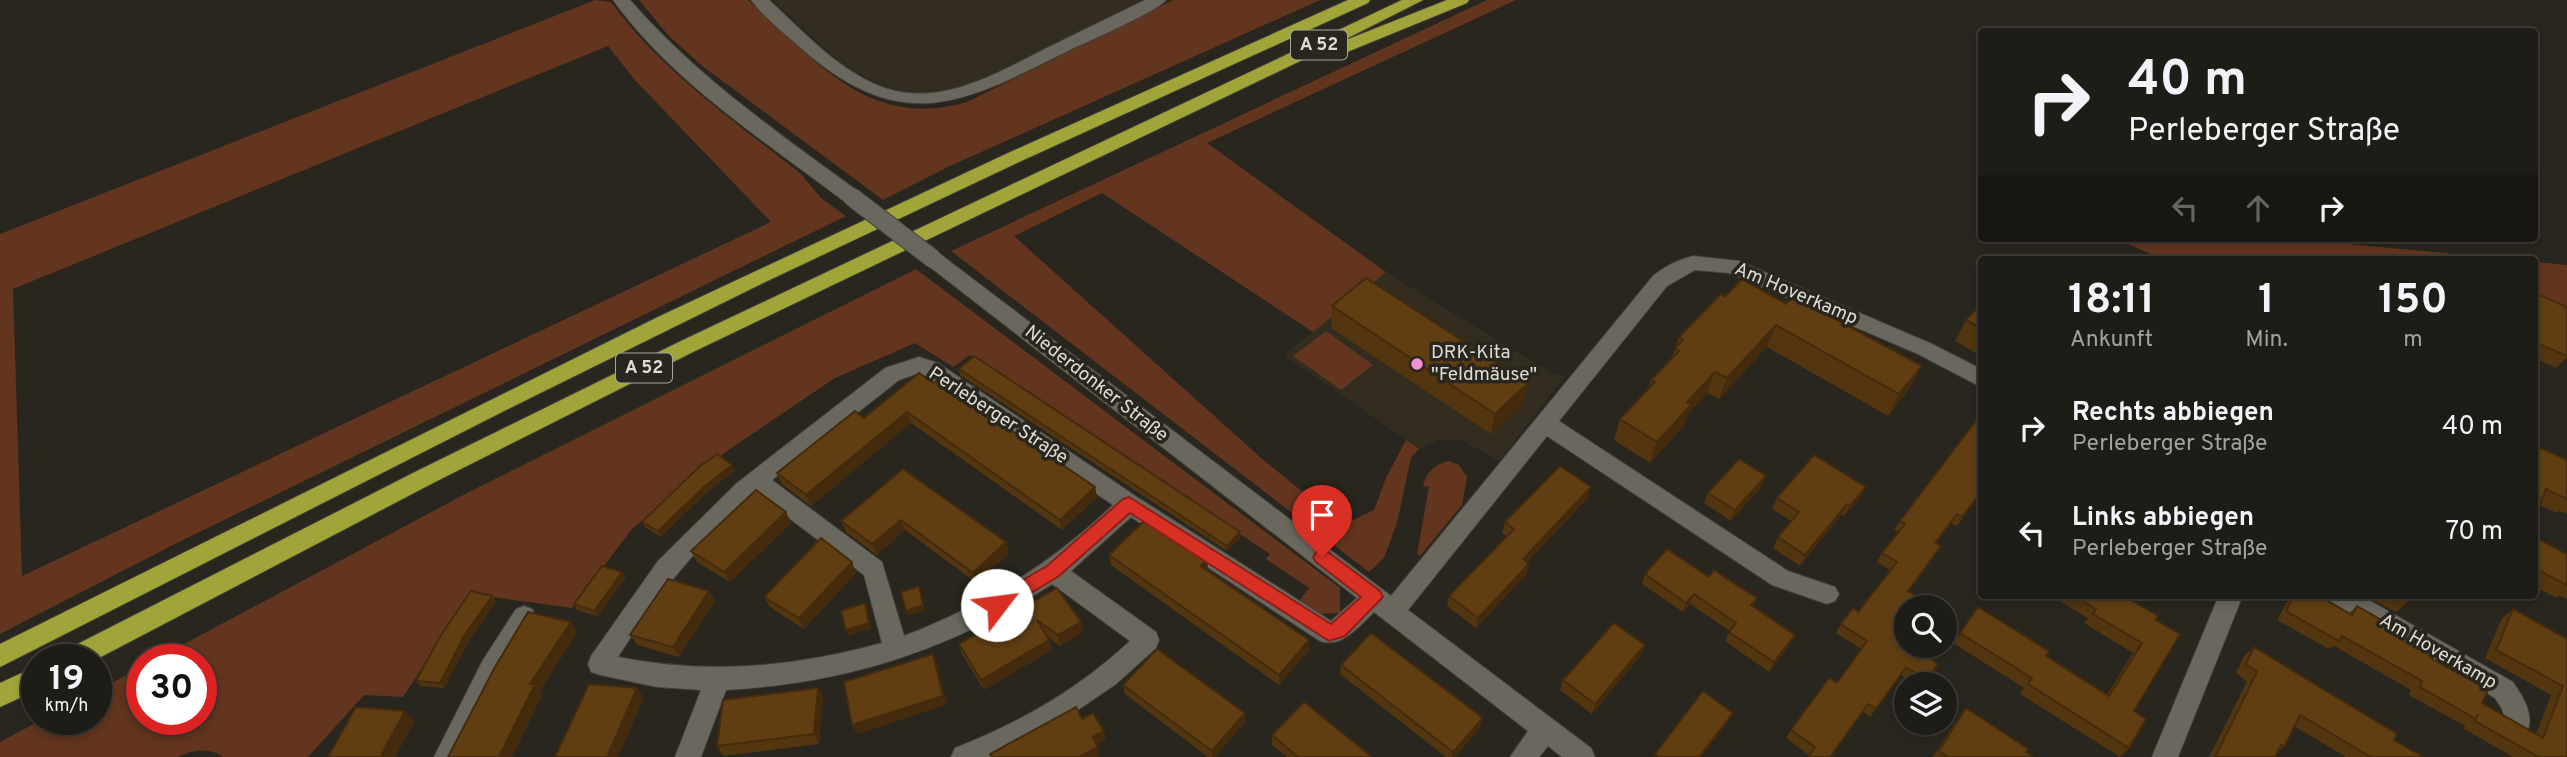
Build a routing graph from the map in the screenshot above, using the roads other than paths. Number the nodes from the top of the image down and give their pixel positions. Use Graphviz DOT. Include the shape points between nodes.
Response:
graph roads {
  1 [pos="621,0"];
  2 [pos="759,0"];
  3 [pos="1158,0"];
  4 [pos="1349,0"];
  5 [pos="1362,0"];
  6 [pos="1415,0"];
  7 [pos="1461,0"];
  8 [pos="1309,24"];
  9 [pos="1224,92"];
  10 [pos="1978,377"];
  11 [pos="1546,424"];
  12 [pos="756,480"];
  13 [pos="1129,504"];
  14 [pos="1053,571"];
  15 [pos="1827,594"];
  16 [pos="2229,599"];
  17 [pos="2346,599"];
  18 [pos="1383,604"];
  19 [pos="524,616"];
  20 [pos="102,644"];
  21 [pos="896,649"];
  22 [pos="0,656"];
  23 [pos="717,681"];
  24 [pos="21,685"];
  25 [pos="0,696"];
  26 [pos="2518,724"];
  27 [pos="1545,730"];
  28 [pos="447,757"];
  29 [pos="688,757"];
  30 [pos="964,757"];
  31 [pos="1523,757"];
  32 [pos="1582,757"];
  33 [pos="2165,757"];
  1 -- 18 [label="street, Niederdonker Straße, bridge" via="688,72"];
  2 -- 3 [label="street" via="835,67 869,89 896,98 929,101 981,87"];
  4 -- 8 [label="highway"];
  5 -- 8 [label="highway, A 52"];
  6 -- 9 [label="highway, A 52"];
  7 -- 9 [label="highway"];
  8 -- 22 [label="highway, A 52" via="667,321"];
  9 -- 20 [label="highway, A 52" via="688,346"];
  10 -- 11 [label="street, Am Hoverkamp" via="1925,349 1744,271 1720,263 1693,263 1660,281"];
  11 -- 15 [label="street" via="1780,578"];
  11 -- 18 [label="street, Am Hoverkamp"];
  12 -- 13 [label="street, Perleberger Straße" via="892,374 919,365"];
  12 -- 21 [label="street" via="874,569"];
  12 -- 23 [label="street, Perleberger Straße" via="666,568 600,664 638,675"];
  13 -- 14 [label="street"];
  13 -- 18 [label="street, Perleberger Straße" via="1329,633"];
  14 -- 21 [label="street" via="982,613"];
  14 -- 30 [label="street" via="1147,639 1093,688"];
  16 -- 33 [label="street"];
  17 -- 26 [label="street, Am Hoverkamp" via="2504,690 2514,705"];
  18 -- 27 [label="street, Niederdonker Straße"];
  19 -- 28 [label="street"];
  21 -- 23 [label="street" via="832,667"];
  23 -- 29 [label="street"];
  24 -- 25 [label="highway"];
  27 -- 31 [label="street"];
  27 -- 32 [label="street, Niederdonker Straße"];
}
